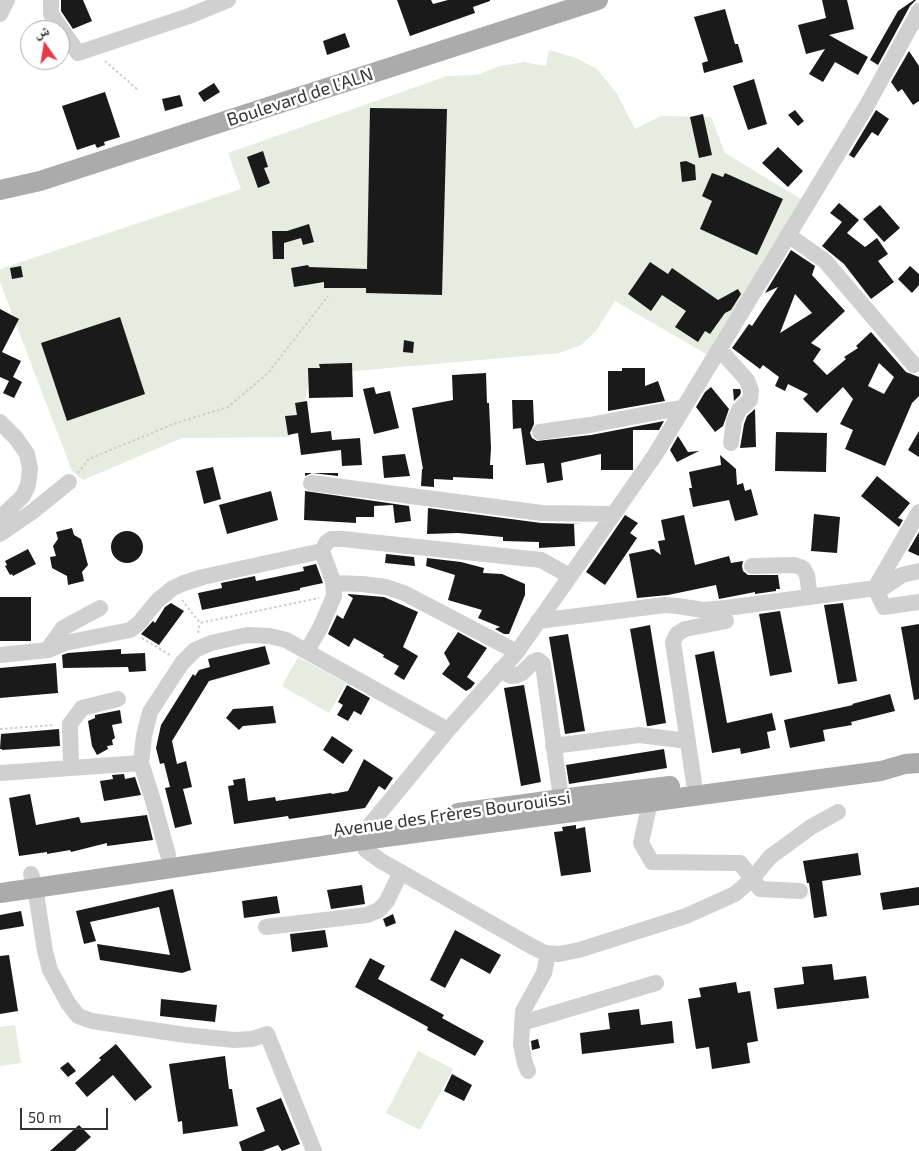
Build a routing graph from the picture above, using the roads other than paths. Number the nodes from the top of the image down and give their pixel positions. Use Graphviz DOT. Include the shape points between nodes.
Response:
graph roads {
  1 [pos="7,0"];
  2 [pos="50,0"];
  3 [pos="228,0"];
  4 [pos="598,0"];
  5 [pos="919,11"];
  6 [pos="0,14"];
  7 [pos="0,190"];
  8 [pos="788,235"];
  9 [pos="720,350"];
  10 [pos="914,365"];
  11 [pos="683,408"];
  12 [pos="0,422"];
  13 [pos="540,432"];
  14 [pos="731,443"];
  15 [pos="72,478"];
  16 [pos="311,483"];
  17 [pos="919,512"];
  18 [pos="613,514"];
  19 [pos="0,518"];
  20 [pos="0,534"];
  21 [pos="322,551"];
  22 [pos="752,566"];
  23 [pos="919,571"];
  24 [pos="570,576"];
  25 [pos="875,588"];
  26 [pos="333,590"];
  27 [pos="810,597"];
  28 [pos="919,602"];
  29 [pos="100,608"];
  30 [pos="538,621"];
  31 [pos="726,621"];
  32 [pos="48,650"];
  33 [pos="307,650"];
  34 [pos="517,652"];
  35 [pos="0,655"];
  36 [pos="500,670"];
  37 [pos="118,699"];
  38 [pos="448,730"];
  39 [pos="688,742"];
  40 [pos="553,746"];
  41 [pos="141,763"];
  42 [pos="912,764"];
  43 [pos="71,768"];
  44 [pos="0,773"];
  45 [pos="694,783"];
  46 [pos="560,799"];
  47 [pos="650,802"];
  48 [pos="838,812"];
  49 [pos="369,833"];
  50 [pos="168,855"];
  51 [pos="401,872"];
  52 [pos="0,878"];
  53 [pos="752,879"];
  54 [pos="33,881"];
  55 [pos="800,891"];
  56 [pos="0,893"];
  57 [pos="266,927"];
  58 [pos="548,954"];
  59 [pos="656,983"];
  60 [pos="522,1023"];
  61 [pos="528,1071"];
  62 [pos="314,1151"];
  1 -- 6 [label="street"];
  2 -- 3 [label="street" via="51,14 78,52"];
  4 -- 7 [label="main road, Boulevard de l'ALN" via="40,181"];
  5 -- 8 [label="street" via="866,107"];
  8 -- 9 [label="street"];
  8 -- 10 [label="street" via="825,261"];
  9 -- 11 [label="street"];
  9 -- 14 [label="street" via="739,369 751,391 750,400 739,410 734,421"];
  11 -- 13 [label="street"];
  11 -- 18 [label="street"];
  12 -- 19 [label="street" via="27,454 30,469 23,496"];
  15 -- 20 [label="street"];
  16 -- 18 [label="street" via="542,513"];
  17 -- 25 [label="street"];
  18 -- 24 [label="street"];
  21 -- 24 [label="street" via="331,539 342,539 540,560"];
  21 -- 26 [label="street"];
  21 -- 32 [label="street" via="203,577 173,588 130,630 65,643"];
  22 -- 27 [label="street" via="794,565 803,568"];
  23 -- 25 [label="street"];
  24 -- 30 [label="street"];
  25 -- 27 [label="street"];
  25 -- 28 [label="street" via="884,607"];
  26 -- 33 [label="street" via="320,628"];
  26 -- 34 [label="street" via="362,584 404,593"];
  27 -- 30 [label="street" via="703,610 665,605"];
  29 -- 32 [label="street" via="64,628"];
  30 -- 34 [label="street"];
  31 -- 39 [label="street" via="685,629 673,642"];
  32 -- 35 [label="street"];
  33 -- 38 [label="street"];
  33 -- 41 [label="street" via="286,640 247,635 195,650 182,663 150,712"];
  34 -- 36 [label="street"];
  36 -- 38 [label="street"];
  36 -- 40 [label="street" via="511,676 522,674 532,662 538,660 543,664"];
  37 -- 43 [label="street" via="82,708 70,724"];
  38 -- 49 [label="street"];
  39 -- 40 [label="street" via="639,735"];
  39 -- 45 [label="street"];
  40 -- 46 [label="street"];
  41 -- 43 [label="street"];
  41 -- 50 [label="street"];
  42 -- 45 [label="main road, Avenue des Frères Bourouissi" via="884,761"];
  42 -- 47 [label="main road"];
  43 -- 44 [label="street"];
  45 -- 46 [label="main road, Avenue des Frères Bourouissi"];
  46 -- 49 [label="main road, Avenue des Frères Bourouissi"];
  47 -- 49 [label="main road"];
  47 -- 53 [label="street" via="641,843 652,862 740,863"];
  48 -- 53 [label="street" via="811,827 770,858"];
  49 -- 50 [label="main road, Avenue des Frères Bourouissi"];
  49 -- 51 [label="street" via="366,850"];
  49 -- 54 [label="main road"];
  50 -- 54 [label="main road, Avenue des Frères Bourouissi"];
  51 -- 57 [label="street" via="387,902 367,915"];
  51 -- 58 [label="street"];
  52 -- 54 [label="main road, Avenue des Frères Bourouissi"];
  53 -- 55 [label="street" via="760,889"];
  53 -- 58 [label="street" via="735,894 686,916 579,950"];
  54 -- 56 [label="main road"];
  54 -- 62 [label="street" via="50,970 78,1016 92,1021 234,1040 267,1034"];
  58 -- 60 [label="street" via="544,972 523,1011"];
  59 -- 60 [label="street"];
  60 -- 61 [label="street" via="520,1045"];
}
